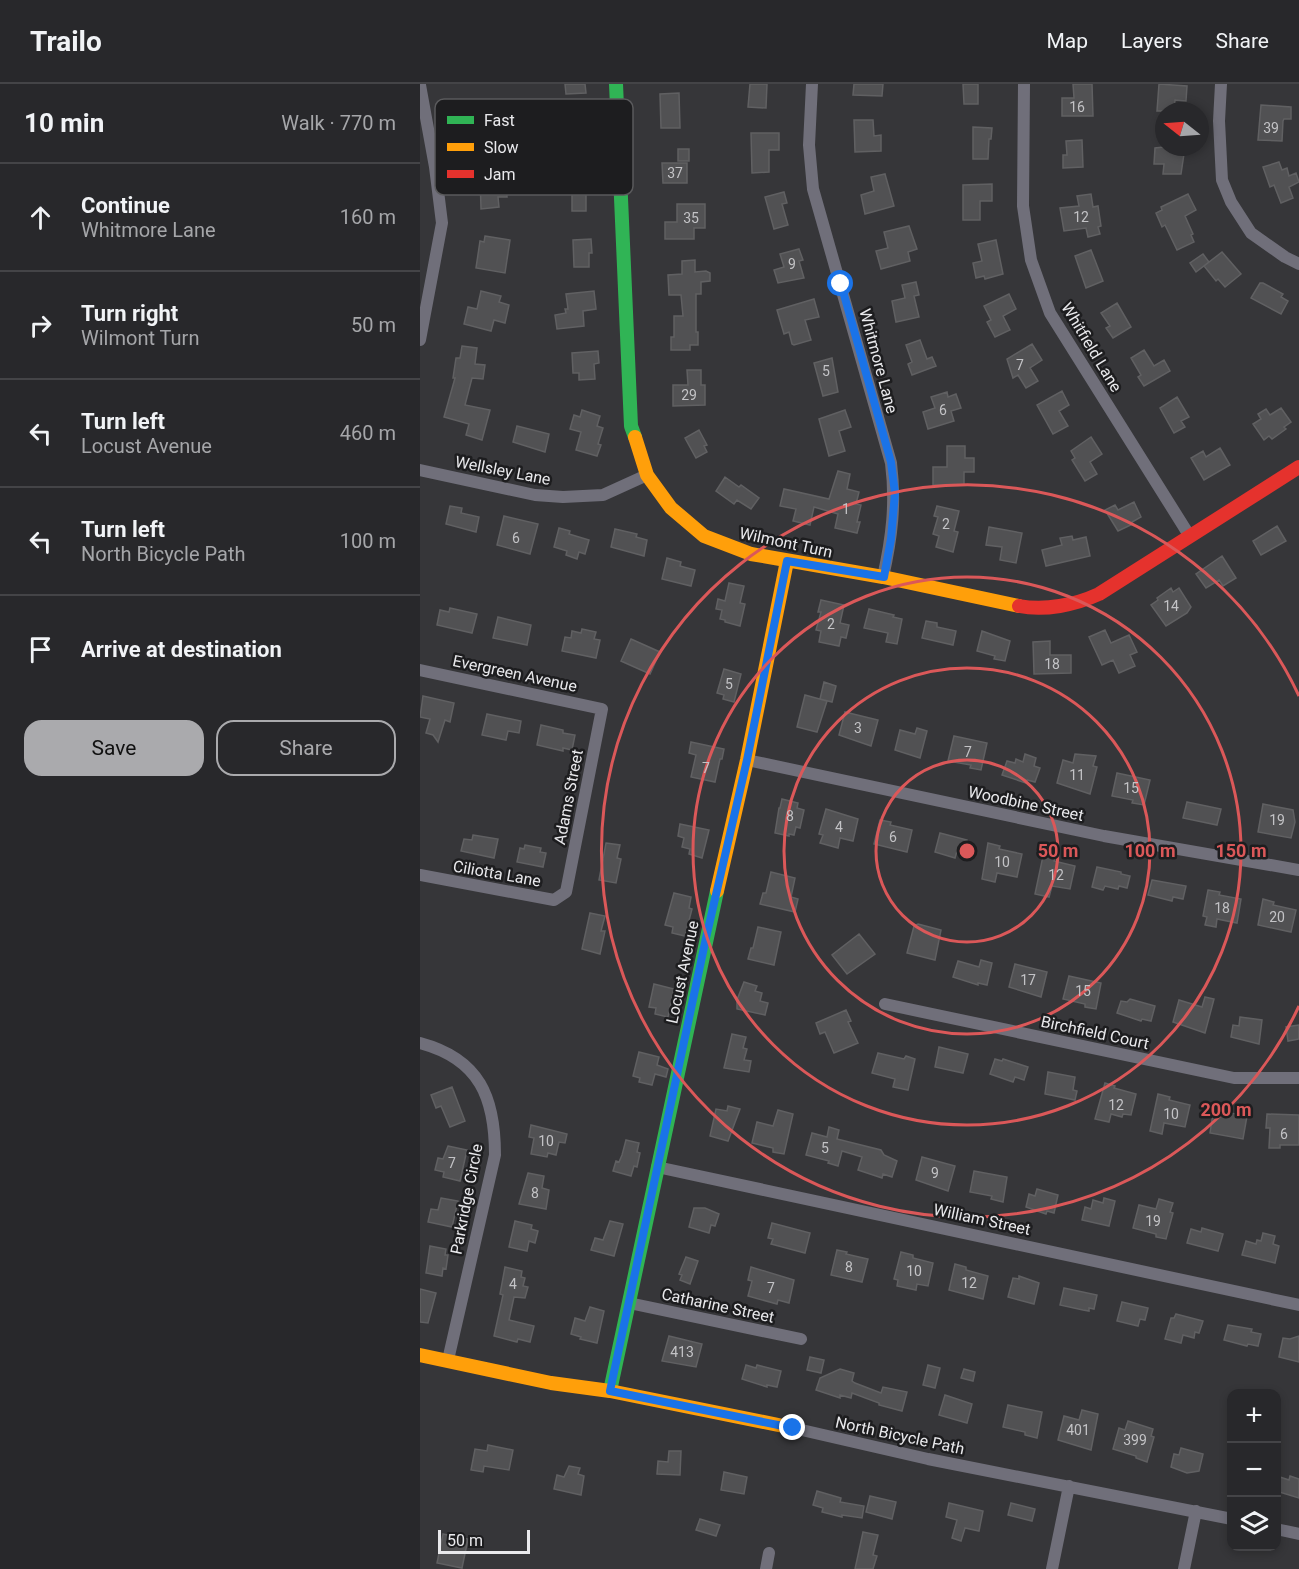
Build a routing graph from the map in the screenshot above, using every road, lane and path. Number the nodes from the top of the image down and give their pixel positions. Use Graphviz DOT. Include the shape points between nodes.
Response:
graph roads {
  1 [pos="616,84"];
  2 [pos="812,84"];
  3 [pos="1024,84"];
  4 [pos="1221,84"];
  5 [pos="420,85"];
  6 [pos="617,99"];
  7 [pos="435,167"];
  8 [pos="438,195"];
  9 [pos="621,195"];
  10 [pos="1299,264"];
  11 [pos="420,340"];
  12 [pos="1299,467"];
  13 [pos="420,470"];
  14 [pos="647,475"];
  15 [pos="1189,535"];
  16 [pos="787,561"];
  17 [pos="884,577"];
  18 [pos="420,670"];
  19 [pos="602,709"];
  20 [pos="747,760"];
  21 [pos="1299,870"];
  22 [pos="420,875"];
  23 [pos="566,892"];
  24 [pos="885,1004"];
  25 [pos="420,1043"];
  26 [pos="1299,1078"];
  27 [pos="657,1167"];
  28 [pos="629,1303"];
  29 [pos="1299,1305"];
  30 [pos="801,1339"];
  31 [pos="420,1355"];
  32 [pos="448,1360"];
  33 [pos="610,1391"];
  34 [pos="793,1428"];
  35 [pos="1069,1486"];
  36 [pos="1196,1511"];
  37 [pos="1227,1518"];
  38 [pos="1281,1530"];
  39 [pos="1299,1534"];
  40 [pos="1052,1569"];
  41 [pos="1184,1569"];
  1 -- 6 [label="street, Wilmont Turn"];
  2 -- 17 [label="street, Whitmore Lane" via="809,145 813,189 891,462 894,505"];
  3 -- 15 [label="street, Whitfield Lane" via="1023,206 1031,260 1050,313"];
  4 -- 10 [label="street" via="1222,180 1231,202 1251,233"];
  5 -- 7 [label="street"];
  8 -- 11 [label="street" via="442,223"];
  9 -- 14 [label="street, Wilmont Turn" via="631,426"];
  12 -- 15 [label="street, Wilmont Turn"];
  13 -- 14 [label="street, Wellsley Lane" via="536,495 563,497 603,495"];
  14 -- 16 [label="street, Wilmont Turn" via="670,508 704,536 751,554"];
  15 -- 17 [label="street, Wilmont Turn" via="1099,594 1059,606 1029,608"];
  16 -- 17 [label="street, Wilmont Turn"];
  16 -- 20 [label="street, Locust Avenue"];
  18 -- 19 [label="street, Evergreen Avenue"];
  19 -- 23 [label="street, Adams Street"];
  20 -- 21 [label="street, Woodbine Street" via="1104,836"];
  20 -- 27 [label="street, Locust Avenue"];
  22 -- 23 [label="street, Ciliotta Lane" via="554,900"];
  24 -- 26 [label="street, Birchfield Court" via="1234,1078"];
  25 -- 32 [label="street, Parkridge Circle" via="451,1055 468,1068 489,1103 495,1126 495,1155"];
  27 -- 28 [label="street, Locust Avenue"];
  27 -- 29 [label="street, William Street"];
  28 -- 30 [label="street, Catharine Street"];
  28 -- 33 [label="street, Locust Avenue"];
  31 -- 32 [label="street, North Bicycle Path"];
  32 -- 33 [label="street, North Bicycle Path" via="551,1383"];
  33 -- 34 [label="street, North Bicycle Path"];
  34 -- 35 [label="street, North Bicycle Path"];
  35 -- 36 [label="street, North Bicycle Path"];
  35 -- 40 [label="street"];
  36 -- 37 [label="street, North Bicycle Path"];
  36 -- 41 [label="street"];
  38 -- 39 [label="street"];
}
